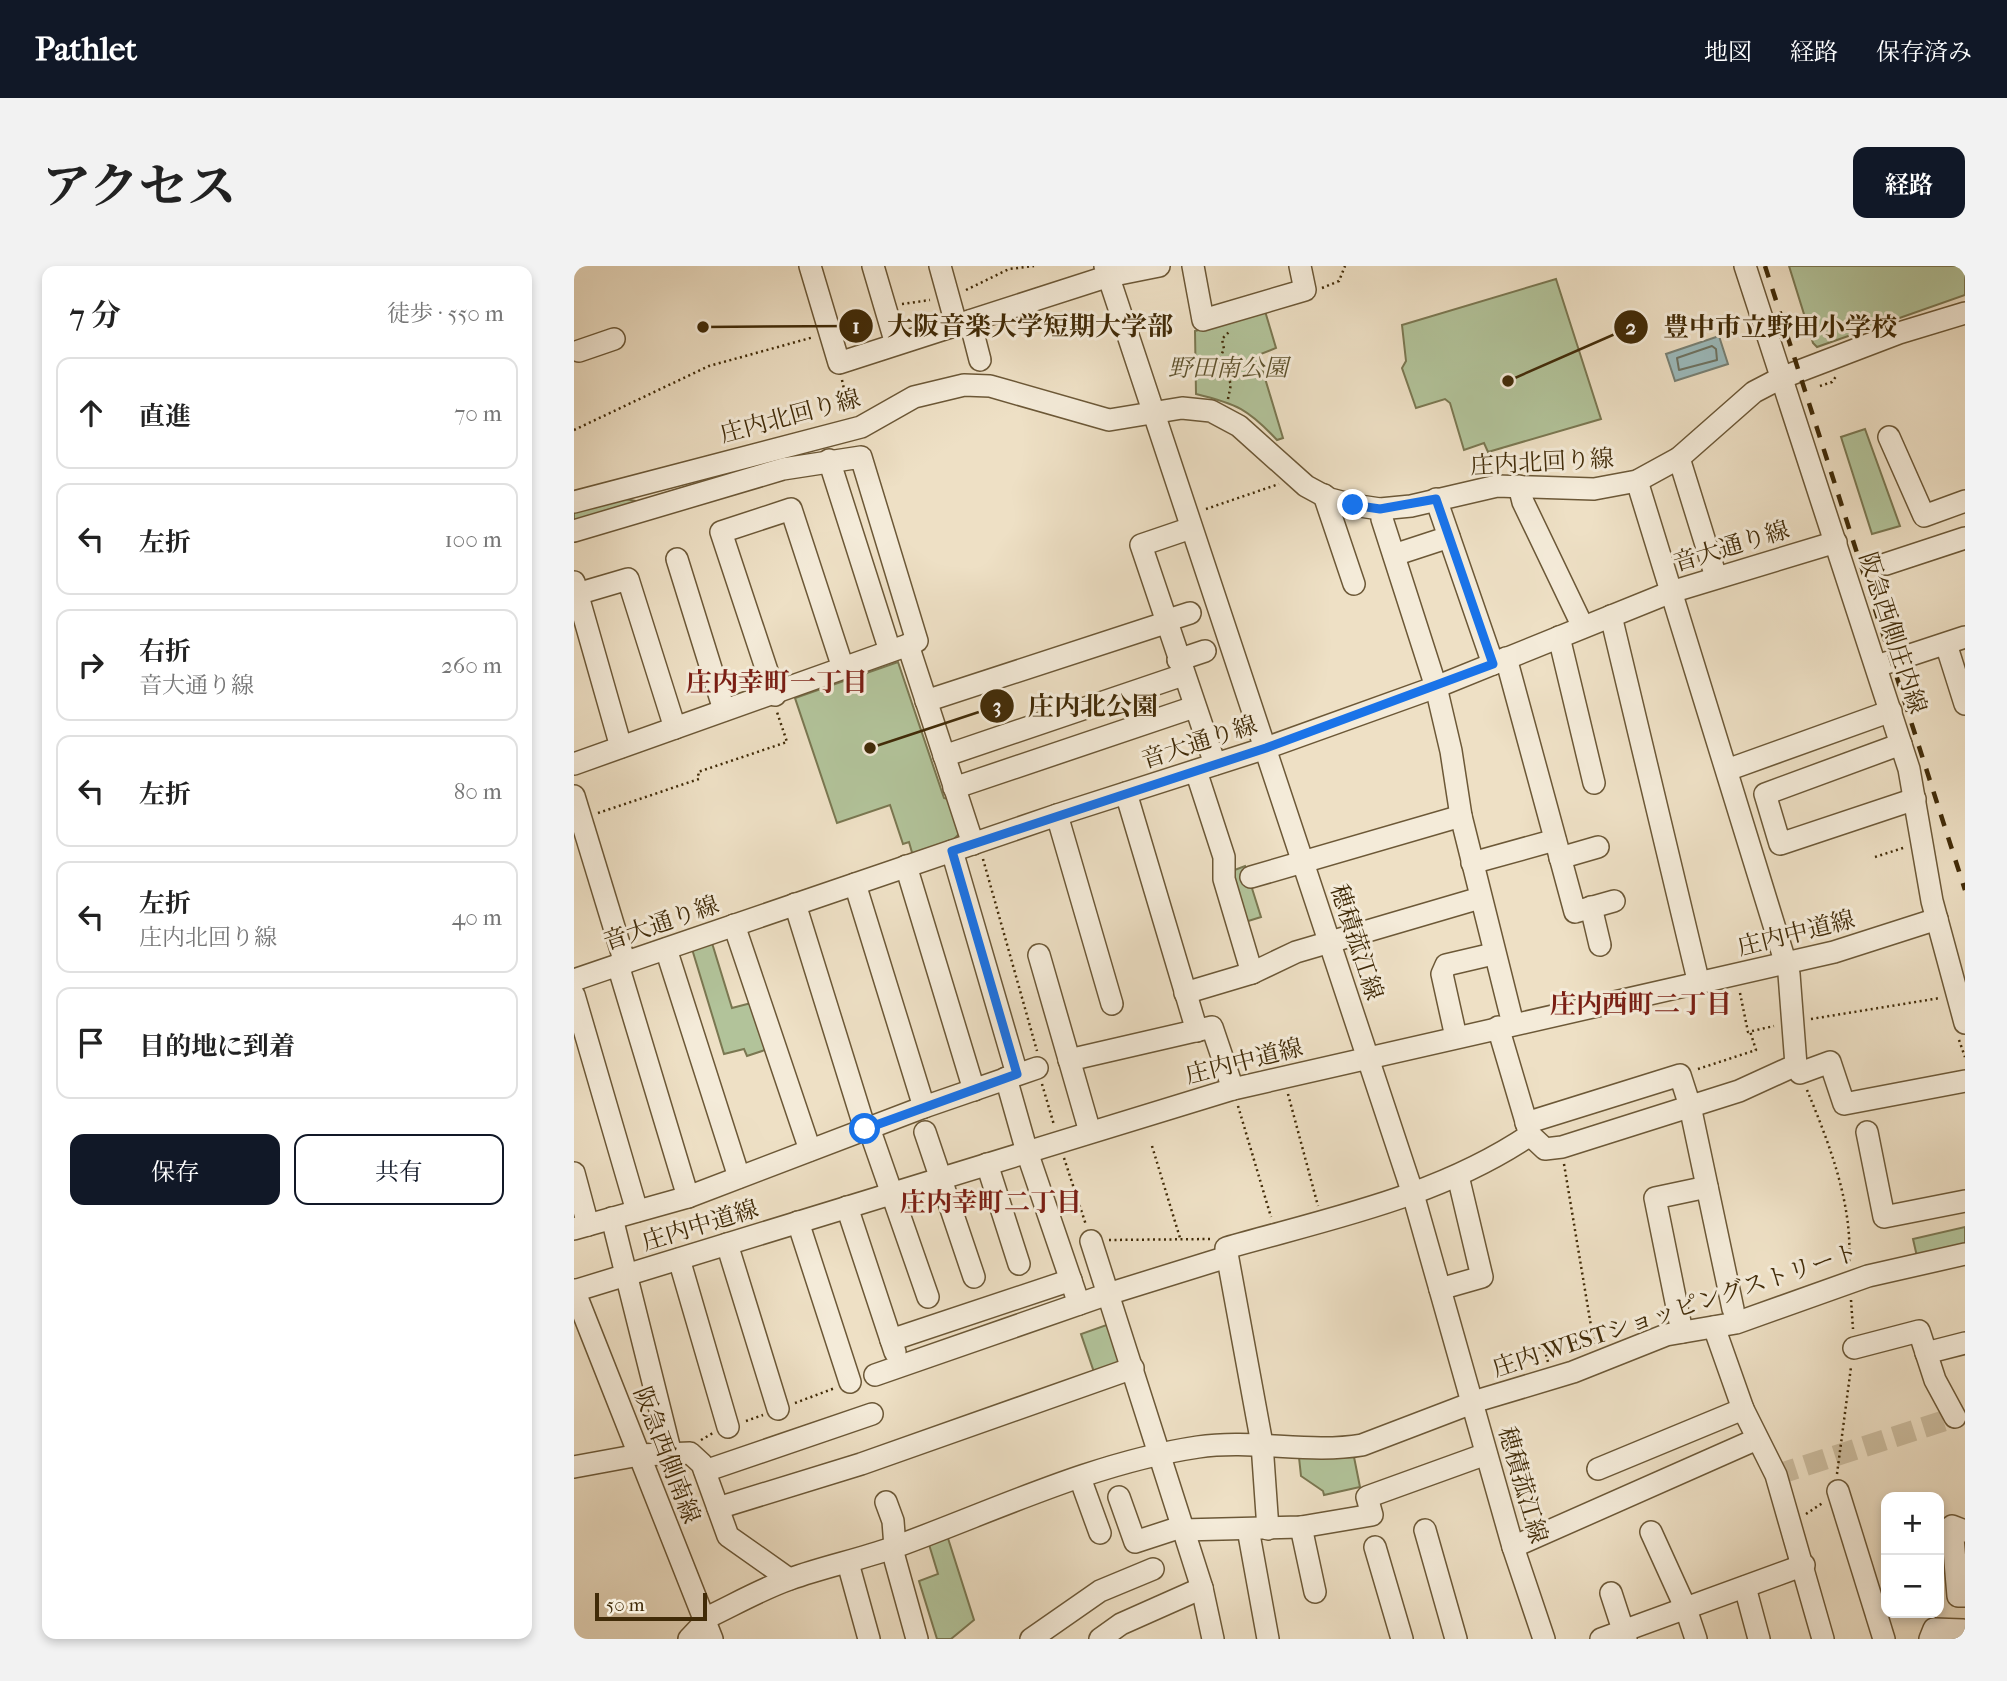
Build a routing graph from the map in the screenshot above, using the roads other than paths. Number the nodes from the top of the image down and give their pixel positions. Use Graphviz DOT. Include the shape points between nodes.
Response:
graph roads {
  1 [pos="810,266"];
  2 [pos="873,266"];
  3 [pos="940,266"];
  4 [pos="1159,266"];
  5 [pos="1193,266"];
  6 [pos="1300,266"];
  7 [pos="1745,266"];
  8 [pos="1107,271"];
  9 [pos="1965,313"];
  10 [pos="963,322"];
  11 [pos="614,339"];
  12 [pos="896,344"];
  13 [pos="576,347"];
  14 [pos="980,360"];
  15 [pos="1781,378"];
  16 [pos="1153,413"];
  17 [pos="1889,437"];
  18 [pos="1679,458"];
  19 [pos="829,460"];
  20 [pos="1637,481"];
  21 [pos="1518,486"];
  22 [pos="623,489"];
  23 [pos="1324,495"];
  24 [pos="1436,499"];
  25 [pos="1965,501"];
  26 [pos="574,502"];
  27 [pos="651,508"];
  28 [pos="1196,519"];
  29 [pos="1382,519"];
  30 [pos="574,531"];
  31 [pos="1449,537"];
  32 [pos="1965,538"];
  33 [pos="1836,542"];
  34 [pos="1394,555"];
  35 [pos="677,559"];
  36 [pos="1886,566"];
  37 [pos="1716,577"];
  38 [pos="1354,584"];
  39 [pos="576,588"];
  40 [pos="1671,592"];
  41 [pos="1190,613"];
  42 [pos="1611,616"];
  43 [pos="1165,622"];
  44 [pos="1583,627"];
  45 [pos="1559,637"];
  46 [pos="1955,640"];
  47 [pos="899,648"];
  48 [pos="1205,651"];
  49 [pos="1499,661"];
  50 [pos="1877,666"];
  51 [pos="843,668"];
  52 [pos="1180,668"];
  53 [pos="1436,687"];
  54 [pos="773,695"];
  55 [pos="926,701"];
  56 [pos="1965,704"];
  57 [pos="1194,707"];
  58 [pos="724,710"];
  59 [pos="1891,711"];
  60 [pos="675,728"];
  61 [pos="1901,744"];
  62 [pos="621,747"];
  63 [pos="1266,748"];
  64 [pos="943,756"];
  65 [pos="574,764"];
  66 [pos="1205,768"];
  67 [pos="1727,770"];
  68 [pos="1594,783"];
  69 [pos="954,788"];
  70 [pos="1126,793"];
  71 [pos="574,796"];
  72 [pos="1915,799"];
  73 [pos="1058,815"];
  74 [pos="1461,816"];
  75 [pos="973,844"];
  76 [pos="1598,847"];
  77 [pos="1557,849"];
  78 [pos="952,851"];
  79 [pos="1303,860"];
  80 [pos="1472,863"];
  81 [pos="906,866"];
  82 [pos="1251,877"];
  83 [pos="855,884"];
  84 [pos="1480,898"];
  85 [pos="1614,901"];
  86 [pos="795,904"];
  87 [pos="1591,907"];
  88 [pos="1937,919"];
  89 [pos="734,925"];
  90 [pos="1329,942"];
  91 [pos="1600,945"];
  92 [pos="666,949"];
  93 [pos="1493,954"];
  94 [pos="1039,955"];
  95 [pos="1784,963"];
  96 [pos="622,964"];
  97 [pos="1252,973"];
  98 [pos="575,980"];
  99 [pos="1699,984"];
  100 [pos="1185,993"];
  101 [pos="1112,1004"];
  102 [pos="1965,1023"];
  103 [pos="1505,1026"];
  104 [pos="1197,1031"];
  105 [pos="1456,1037"];
  106 [pos="1368,1058"];
  107 [pos="1069,1060"];
  108 [pos="1800,1073"];
  109 [pos="1020,1074"];
  110 [pos="1965,1081"];
  111 [pos="1233,1088"];
  112 [pos="974,1090"];
  113 [pos="1690,1106"];
  114 [pos="924,1107"];
  115 [pos="867,1129"];
  116 [pos="1528,1129"];
  117 [pos="925,1132"];
  118 [pos="1090,1132"];
  119 [pos="1867,1132"];
  120 [pos="810,1150"];
  121 [pos="1027,1152"];
  122 [pos="987,1164"];
  123 [pos="574,1173"];
  124 [pos="1458,1176"];
  125 [pos="739,1177"];
  126 [pos="941,1179"];
  127 [pos="1707,1187"];
  128 [pos="891,1194"];
  129 [pos="1413,1194"];
  130 [pos="688,1197"];
  131 [pos="1965,1201"];
  132 [pos="847,1207"];
  133 [pos="637,1211"];
  134 [pos="612,1218"];
  135 [pos="798,1222"];
  136 [pos="581,1227"];
  137 [pos="1091,1241"];
  138 [pos="727,1244"];
  139 [pos="1965,1254"];
  140 [pos="1227,1257"];
  141 [pos="679,1259"];
  142 [pos="1019,1264"];
  143 [pos="627,1275"];
  144 [pos="974,1277"];
  145 [pos="1071,1280"];
  146 [pos="1440,1289"];
  147 [pos="1108,1294"];
  148 [pos="575,1295"];
  149 [pos="928,1297"];
  150 [pos="1079,1304"];
  151 [pos="1733,1308"];
  152 [pos="1715,1331"];
  153 [pos="1682,1332"];
  154 [pos="891,1340"];
  155 [pos="1965,1343"];
  156 [pos="1854,1348"];
  157 [pos="1926,1353"];
  158 [pos="900,1367"];
  159 [pos="1133,1368"];
  160 [pos="875,1375"];
  161 [pos="850,1382"];
  162 [pos="1477,1401"];
  163 [pos="778,1409"];
  164 [pos="1743,1409"];
  165 [pos="872,1414"];
  166 [pos="1955,1417"];
  167 [pos="728,1427"];
  168 [pos="1757,1439"];
  169 [pos="1262,1444"];
  170 [pos="671,1454"];
  171 [pos="1486,1454"];
  172 [pos="639,1455"];
  173 [pos="1159,1455"];
  174 [pos="574,1467"];
  175 [pos="1598,1469"];
  176 [pos="705,1471"];
  177 [pos="1080,1478"];
  178 [pos="1838,1491"];
  179 [pos="1119,1497"];
  180 [pos="886,1502"];
  181 [pos="718,1508"];
  182 [pos="1952,1526"];
  183 [pos="1301,1527"];
  184 [pos="1181,1528"];
  185 [pos="1258,1529"];
  186 [pos="1425,1530"];
  187 [pos="1651,1532"];
  188 [pos="1100,1533"];
  189 [pos="1376,1547"];
  190 [pos="1513,1547"];
  191 [pos="893,1548"];
  192 [pos="848,1563"];
  193 [pos="1804,1565"];
  194 [pos="1153,1569"];
  195 [pos="789,1579"];
  196 [pos="1745,1587"];
  197 [pos="1202,1588"];
  198 [pos="1100,1591"];
  199 [pos="1315,1592"];
  200 [pos="1611,1593"];
  201 [pos="1965,1596"];
  202 [pos="1686,1609"];
  203 [pos="1121,1623"];
  204 [pos="707,1627"];
  205 [pos="1963,1630"];
  206 [pos="1625,1635"];
  207 [pos="689,1639"];
  208 [pos="869,1639"];
  209 [pos="917,1639"];
  210 [pos="1031,1639"];
  211 [pos="1100,1639"];
  212 [pos="1213,1639"];
  213 [pos="1268,1639"];
  214 [pos="1402,1639"];
  215 [pos="1456,1639"];
  216 [pos="1544,1639"];
  217 [pos="1601,1639"];
  218 [pos="1696,1639"];
  219 [pos="1759,1639"];
  220 [pos="1823,1639"];
  221 [pos="1884,1639"];
  222 [pos="1930,1639"];
  1 -- 12 [label="street" via="839,363"];
  2 -- 12 [label="street"];
  3 -- 10 [label="street"];
  4 -- 8 [label="street"];
  5 -- 6 [label="street" via="1203,320 1305,290"];
  7 -- 15 [label="street, 阪急西側庄内線"];
  8 -- 10 [label="street"];
  8 -- 16 [label="street, 穂積菰江線"];
  9 -- 15 [label="street, 庄内北回り線"];
  10 -- 12 [label="street"];
  10 -- 14 [label="street"];
  11 -- 13 [label="street"];
  15 -- 18 [label="street, 庄内北回り線" via="1754,392"];
  15 -- 33 [label="street, 阪急西側庄内線"];
  16 -- 22 [label="street, 庄内北回り線" via="1109,420 990,386 964,384 914,397 861,427"];
  16 -- 23 [label="street, 庄内北回り線" via="1193,408 1230,420 1306,486"];
  16 -- 28 [label="street, 穂積菰江線"];
  17 -- 25 [label="street" via="1924,516"];
  18 -- 20 [label="street, 庄内北回り線"];
  18 -- 37 [label="street"];
  19 -- 27 [label="street"];
  19 -- 47 [label="street"];
  19 -- 47 [label="street" via="861,457 917,641"];
  20 -- 21 [label="street, 庄内北回り線" via="1594,489"];
  20 -- 40 [label="street"];
  21 -- 24 [label="street, 庄内北回り線"];
  21 -- 44 [label="street"];
  22 -- 26 [label="street, 庄内北回り線"];
  22 -- 27 [label="street"];
  23 -- 24 [label="street, 庄内北回り線" via="1380,509"];
  23 -- 38 [label="street"];
  24 -- 31 [label="street"];
  27 -- 30 [label="street"];
  28 -- 43 [label="street" via="1141,545"];
  28 -- 63 [label="street, 穂積菰江線"];
  29 -- 34 [label="street"];
  31 -- 34 [label="street"];
  31 -- 49 [label="street"];
  32 -- 36 [label="street"];
  33 -- 37 [label="street, 音大通り線"];
  33 -- 50 [label="street, 阪急西側庄内線"];
  34 -- 53 [label="street"];
  35 -- 58 [label="street"];
  37 -- 40 [label="street, 音大通り線"];
  39 -- 60 [label="street" via="628,579"];
  39 -- 62 [label="street"];
  40 -- 42 [label="street, 音大通り線"];
  40 -- 67 [label="street"];
  41 -- 43 [label="street"];
  42 -- 44 [label="street, 音大通り線"];
  42 -- 99 [label="street"];
  43 -- 52 [label="street"];
  43 -- 55 [label="street"];
  44 -- 45 [label="street, 音大通り線"];
  45 -- 49 [label="street, 音大通り線"];
  45 -- 68 [label="street"];
  46 -- 50 [label="street"];
  46 -- 56 [label="street"];
  47 -- 51 [label="street"];
  47 -- 55 [label="street"];
  48 -- 52 [label="street"];
  49 -- 53 [label="street, 音大通り線"];
  49 -- 77 [label="street"];
  50 -- 59 [label="street, 阪急西側庄内線"];
  51 -- 54 [label="street"];
  51 -- 54 [label="street" via="791,509 721,532"];
  52 -- 57 [label="street"];
  52 -- 64 [label="street"];
  53 -- 63 [label="street, 音大通り線"];
  53 -- 74 [label="street"];
  54 -- 58 [label="street"];
  55 -- 64 [label="street"];
  57 -- 66 [label="street"];
  57 -- 69 [label="street"];
  58 -- 60 [label="street"];
  59 -- 61 [label="street, 阪急西側庄内線"];
  59 -- 67 [label="street"];
  60 -- 62 [label="street"];
  61 -- 72 [label="street, 阪急西側庄内線"];
  61 -- 72 [label="street" via="1765,794 1780,844"];
  62 -- 65 [label="street"];
  63 -- 66 [label="street, 音大通り線"];
  63 -- 79 [label="street, 穂積菰江線"];
  64 -- 69 [label="street"];
  66 -- 70 [label="street, 音大通り線"];
  66 -- 97 [label="street" via="1224,857 1224,879"];
  67 -- 95 [label="street"];
  69 -- 75 [label="street"];
  70 -- 73 [label="street, 音大通り線"];
  70 -- 100 [label="street"];
  71 -- 96 [label="street"];
  72 -- 88 [label="street, 阪急西側庄内線"];
  73 -- 75 [label="street, 音大通り線"];
  73 -- 101 [label="street"];
  74 -- 79 [label="street"];
  74 -- 80 [label="street"];
  75 -- 78 [label="street, 音大通り線"];
  76 -- 77 [label="street"];
  77 -- 80 [label="street"];
  77 -- 87 [label="street" via="1575,912"];
  78 -- 81 [label="street, 音大通り線"];
  78 -- 109 [label="street"];
  79 -- 82 [label="street"];
  79 -- 90 [label="street, 穂積菰江線"];
  80 -- 84 [label="street"];
  81 -- 83 [label="street, 音大通り線"];
  81 -- 112 [label="street"];
  83 -- 86 [label="street, 音大通り線"];
  83 -- 114 [label="street"];
  84 -- 90 [label="street"];
  84 -- 93 [label="street"];
  85 -- 87 [label="street"];
  86 -- 89 [label="street, 音大通り線"];
  86 -- 115 [label="street"];
  87 -- 91 [label="street"];
  88 -- 95 [label="street, 庄内中道線"];
  88 -- 102 [label="street, 阪急西側庄内線"];
  89 -- 92 [label="street, 音大通り線"];
  89 -- 120 [label="street"];
  90 -- 97 [label="street"];
  90 -- 106 [label="street, 穂積菰江線"];
  92 -- 96 [label="street, 音大通り線"];
  92 -- 125 [label="street"];
  93 -- 103 [label="street"];
  93 -- 105 [label="street" via="1446,965 1442,974"];
  94 -- 107 [label="street"];
  95 -- 99 [label="street, 庄内中道線"];
  95 -- 108 [label="street"];
  96 -- 98 [label="street, 音大通り線"];
  96 -- 130 [label="street"];
  97 -- 100 [label="street"];
  98 -- 133 [label="street"];
  99 -- 103 [label="street, 庄内中道線"];
  100 -- 104 [label="street"];
  103 -- 105 [label="street, 庄内中道線"];
  103 -- 116 [label="street"];
  104 -- 107 [label="street"];
  104 -- 111 [label="street" via="1212,1027"];
  105 -- 106 [label="street, 庄内中道線"];
  106 -- 111 [label="street, 庄内中道線"];
  106 -- 129 [label="street, 穂積菰江線"];
  107 -- 118 [label="street"];
  108 -- 110 [label="street" via="1830,1062 1844,1104"];
  108 -- 113 [label="street"];
  109 -- 112 [label="street"];
  109 -- 121 [label="street"];
  111 -- 118 [label="street, 庄内中道線"];
  112 -- 114 [label="street"];
  113 -- 116 [label="street" via="1562,1147 1545,1149"];
  113 -- 116 [label="street" via="1680,1075"];
  113 -- 127 [label="street"];
  114 -- 115 [label="street"];
  115 -- 120 [label="street"];
  115 -- 128 [label="street"];
  116 -- 124 [label="street"];
  117 -- 126 [label="street"];
  118 -- 121 [label="street, 庄内中道線"];
  119 -- 131 [label="street" via="1884,1217"];
  120 -- 125 [label="street"];
  121 -- 122 [label="street, 庄内中道線"];
  121 -- 145 [label="street"];
  122 -- 126 [label="street, 庄内中道線"];
  122 -- 142 [label="street"];
  123 -- 136 [label="street"];
  124 -- 129 [label="street"];
  124 -- 146 [label="street" via="1482,1278"];
  125 -- 130 [label="street"];
  126 -- 128 [label="street, 庄内中道線"];
  126 -- 144 [label="street"];
  127 -- 151 [label="street"];
  127 -- 153 [label="street" via="1656,1198"];
  128 -- 132 [label="street, 庄内中道線"];
  128 -- 149 [label="street"];
  129 -- 140 [label="street" via="1323,1224 1226,1248"];
  129 -- 146 [label="street, 穂積菰江線"];
  130 -- 133 [label="street"];
  132 -- 135 [label="street, 庄内中道線"];
  132 -- 154 [label="street"];
  133 -- 134 [label="street"];
  134 -- 136 [label="street"];
  134 -- 143 [label="street"];
  135 -- 138 [label="street, 庄内中道線"];
  135 -- 161 [label="street"];
  137 -- 147 [label="street"];
  138 -- 141 [label="street, 庄内中道線"];
  138 -- 163 [label="street"];
  139 -- 152 [label="street, 庄内 WESTショッピングストリート" via="1847,1283"];
  140 -- 147 [label="street"];
  140 -- 169 [label="street"];
  141 -- 143 [label="street, 庄内中道線"];
  141 -- 167 [label="street"];
  143 -- 148 [label="street, 庄内中道線"];
  143 -- 170 [label="street"];
  145 -- 150 [label="street"];
  145 -- 154 [label="street"];
  146 -- 162 [label="street, 穂積菰江線"];
  147 -- 150 [label="street"];
  147 -- 159 [label="street"];
  148 -- 172 [label="street, 阪急西側南線"];
  150 -- 158 [label="street"];
  152 -- 153 [label="street, 庄内 WESTショッピングストリート"];
  152 -- 164 [label="street"];
  153 -- 162 [label="street, 庄内 WESTショッピングストリート"];
  154 -- 158 [label="street"];
  155 -- 157 [label="street"];
  156 -- 157 [label="street" via="1919,1331"];
  157 -- 166 [label="street"];
  158 -- 160 [label="street"];
  159 -- 173 [label="street"];
  159 -- 181 [label="street" via="861,1464"];
  162 -- 169 [label="street, 庄内 WESTショッピングストリート" via="1362,1445"];
  162 -- 171 [label="street, 穂積菰江線"];
  164 -- 168 [label="street"];
  164 -- 175 [label="street"];
  165 -- 176 [label="street"];
  168 -- 190 [label="street"];
  168 -- 193 [label="street" via="1776,1475"];
  169 -- 173 [label="street, 庄内 WESTショッピングストリート" via="1200,1447"];
  169 -- 185 [label="street"];
  170 -- 172 [label="street"];
  170 -- 176 [label="street" via="690,1453"];
  171 -- 183 [label="street" via="1367,1497 1372,1515"];
  171 -- 190 [label="street, 穂積菰江線"];
  172 -- 174 [label="street"];
  172 -- 204 [label="street, 阪急西側南線"];
  173 -- 177 [label="street, 庄内 WESTショッピングストリート"];
  173 -- 184 [label="street"];
  176 -- 181 [label="street"];
  177 -- 188 [label="street"];
  177 -- 191 [label="street, 庄内 WESTショッピングストリート"];
  178 -- 221 [label="street"];
  179 -- 184 [label="street" via="1135,1542"];
  180 -- 191 [label="street" via="893,1521"];
  181 -- 195 [label="street" via="728,1536"];
  182 -- 201 [label="street" via="1958,1596"];
  183 -- 185 [label="street"];
  183 -- 199 [label="street"];
  184 -- 185 [label="street"];
  184 -- 197 [label="street"];
  185 -- 213 [label="street"];
  186 -- 215 [label="street"];
  187 -- 202 [label="street"];
  189 -- 214 [label="street"];
  190 -- 216 [label="street, 穂積菰江線"];
  191 -- 192 [label="street, 庄内 WESTショッピングストリート"];
  191 -- 209 [label="street"];
  192 -- 195 [label="street, 庄内 WESTショッピングストリート"];
  192 -- 208 [label="street"];
  193 -- 196 [label="street"];
  193 -- 220 [label="street"];
  194 -- 198 [label="street"];
  195 -- 204 [label="street, 庄内 WESTショッピングストリート"];
  196 -- 202 [label="street"];
  196 -- 219 [label="street"];
  197 -- 203 [label="street"];
  197 -- 212 [label="street"];
  198 -- 203 [label="street"];
  198 -- 210 [label="street"];
  200 -- 206 [label="street"];
  202 -- 206 [label="street"];
  202 -- 218 [label="street"];
  203 -- 211 [label="street"];
  204 -- 207 [label="street"];
  205 -- 222 [label="street" via="1934,1629"];
  206 -- 217 [label="street"];
}
